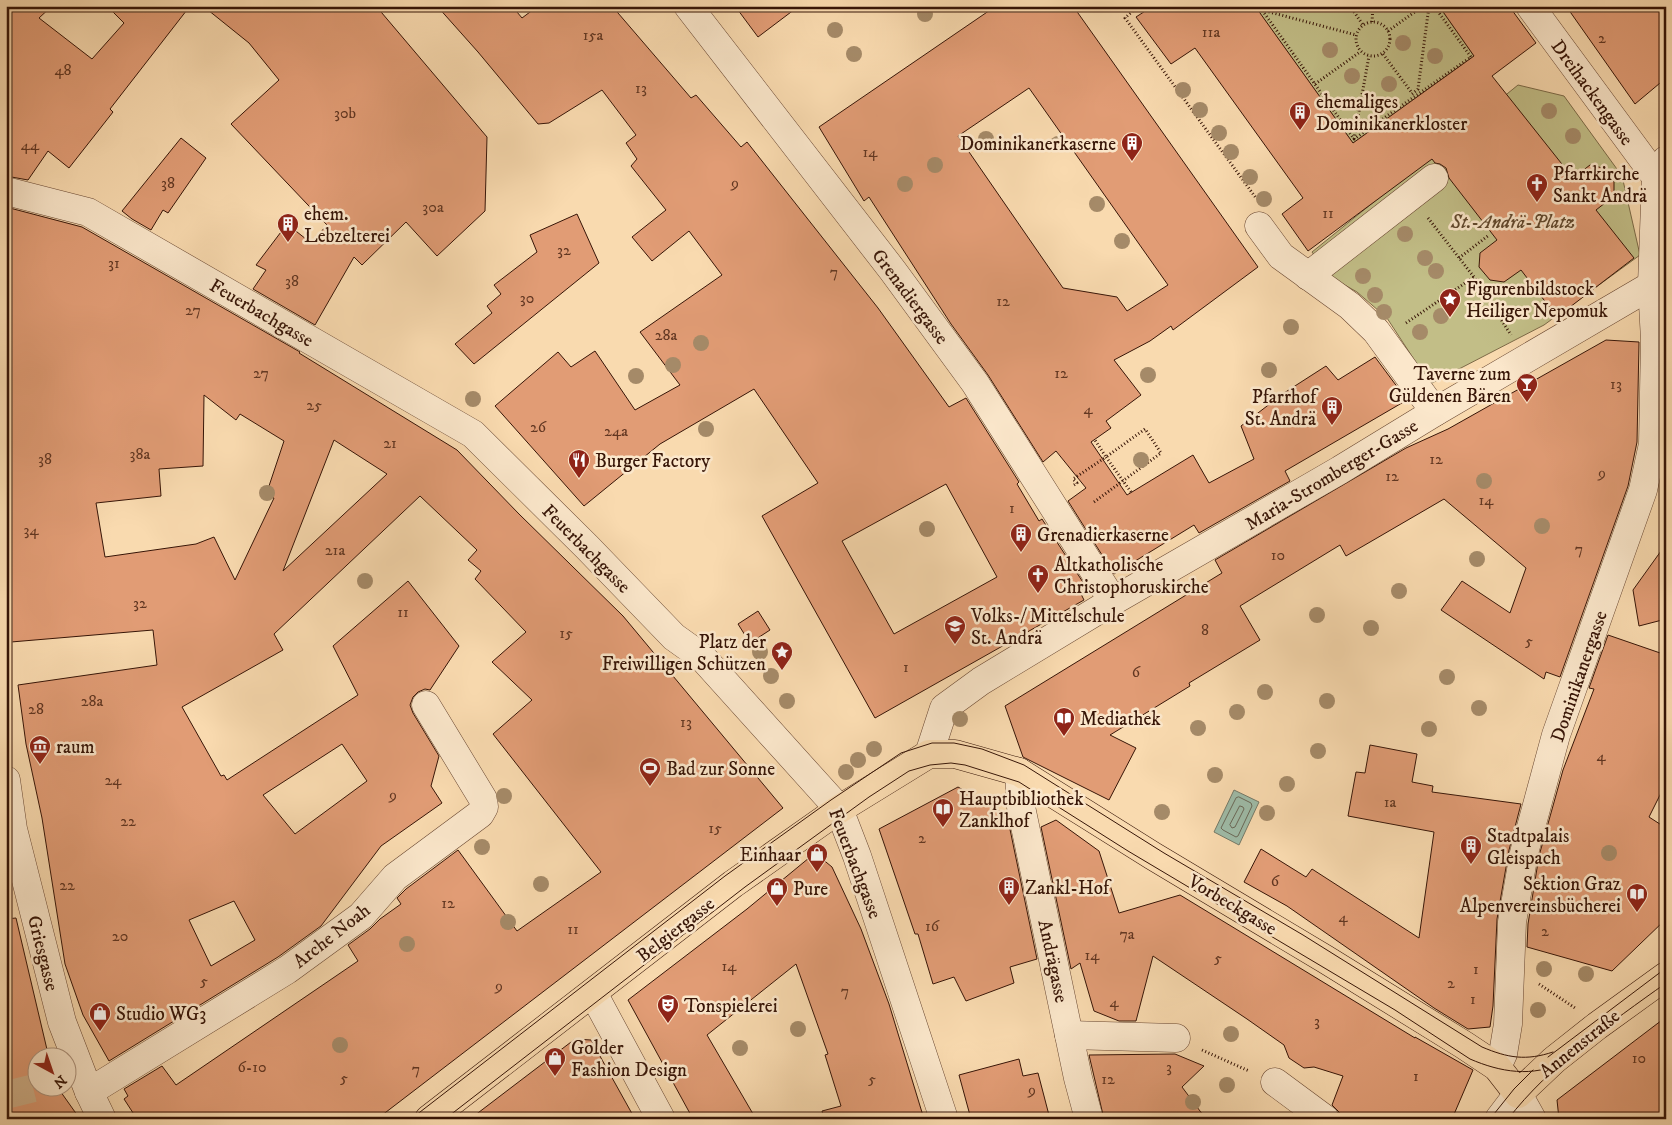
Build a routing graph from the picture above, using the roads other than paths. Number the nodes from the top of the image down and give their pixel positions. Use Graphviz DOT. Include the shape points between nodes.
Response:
graph roads {
  1 [pos="688,6"];
  2 [pos="1530,6"];
  3 [pos="1661,169"];
  4 [pos="1434,178"];
  5 [pos="6,191"];
  6 [pos="1259,226"];
  7 [pos="1308,276"];
  8 [pos="1652,285"];
  9 [pos="1435,412"];
  10 [pos="1113,601"];
  11 [pos="426,705"];
  12 [pos="929,754"];
  13 [pos="1019,772"];
  14 [pos="6,780"];
  15 [pos="838,810"];
  16 [pos="1666,976"];
  17 [pos="593,993"];
  18 [pos="1069,1035"];
  19 [pos="1176,1038"];
  20 [pos="1497,1068"];
  21 [pos="80,1082"];
  22 [pos="1275,1082"];
  23 [pos="1518,1094"];
  24 [pos="102,1119"];
  25 [pos="429,1119"];
  26 [pos="661,1119"];
  27 [pos="944,1119"];
  28 [pos="1089,1119"];
  29 [pos="1325,1119"];
  30 [pos="1499,1119"];
  31 [pos="1532,1119"];
  1 -- 10 [label="street, Grenadiergasse" via="893,271 994,410"];
  2 -- 3 [label="street, Dreihackengasse"];
  3 -- 8 [label="street"];
  4 -- 7 [label="street"];
  5 -- 15 [label="street, Feuerbachgasse" via="88,212 473,434 674,637 702,657"];
  6 -- 7 [label="street" via="1281,256"];
  7 -- 9 [label="street" via="1350,306 1376,331"];
  8 -- 9 [label="street, Maria-Stromberger-Gasse"];
  8 -- 20 [label="street, Dominikanergasse" via="1655,340 1653,444 1643,490 1556,735 1524,853 1512,922 1508,1024"];
  9 -- 10 [label="street, Maria-Stromberger-Gasse"];
  10 -- 12 [label="street, Maria-Stromberger-Gasse" via="981,681 944,708"];
  11 -- 21 [label="street, Arche Noah" via="483,799 484,808 480,814 395,877 361,916 287,970"];
  12 -- 13 [label="main road, Vorbeckgasse" via="955,754"];
  12 -- 15 [label="main road, Belgiergasse"];
  13 -- 18 [label="street, Andrägasse" via="1021,807"];
  13 -- 20 [label="main road, Vorbeckgasse"];
  14 -- 21 [label="street, Griesgasse" via="13,829"];
  15 -- 17 [label="main road, Belgiergasse" via="733,884"];
  15 -- 27 [label="street, Feuerbachgasse" via="860,864"];
  16 -- 23 [label="main road, Annenstraße" via="1554,1060"];
  17 -- 25 [label="main road, Belgiergasse"];
  17 -- 26 [label="street"];
  18 -- 19 [label="street"];
  18 -- 28 [label="street, Andrägasse"];
  20 -- 23 [label="main road, Vorbeckgasse"];
  21 -- 24 [label="street, Griesgasse"];
  22 -- 29 [label="street"];
  23 -- 30 [label="street, Annenstraße"];
  23 -- 31 [label="street"];
}
